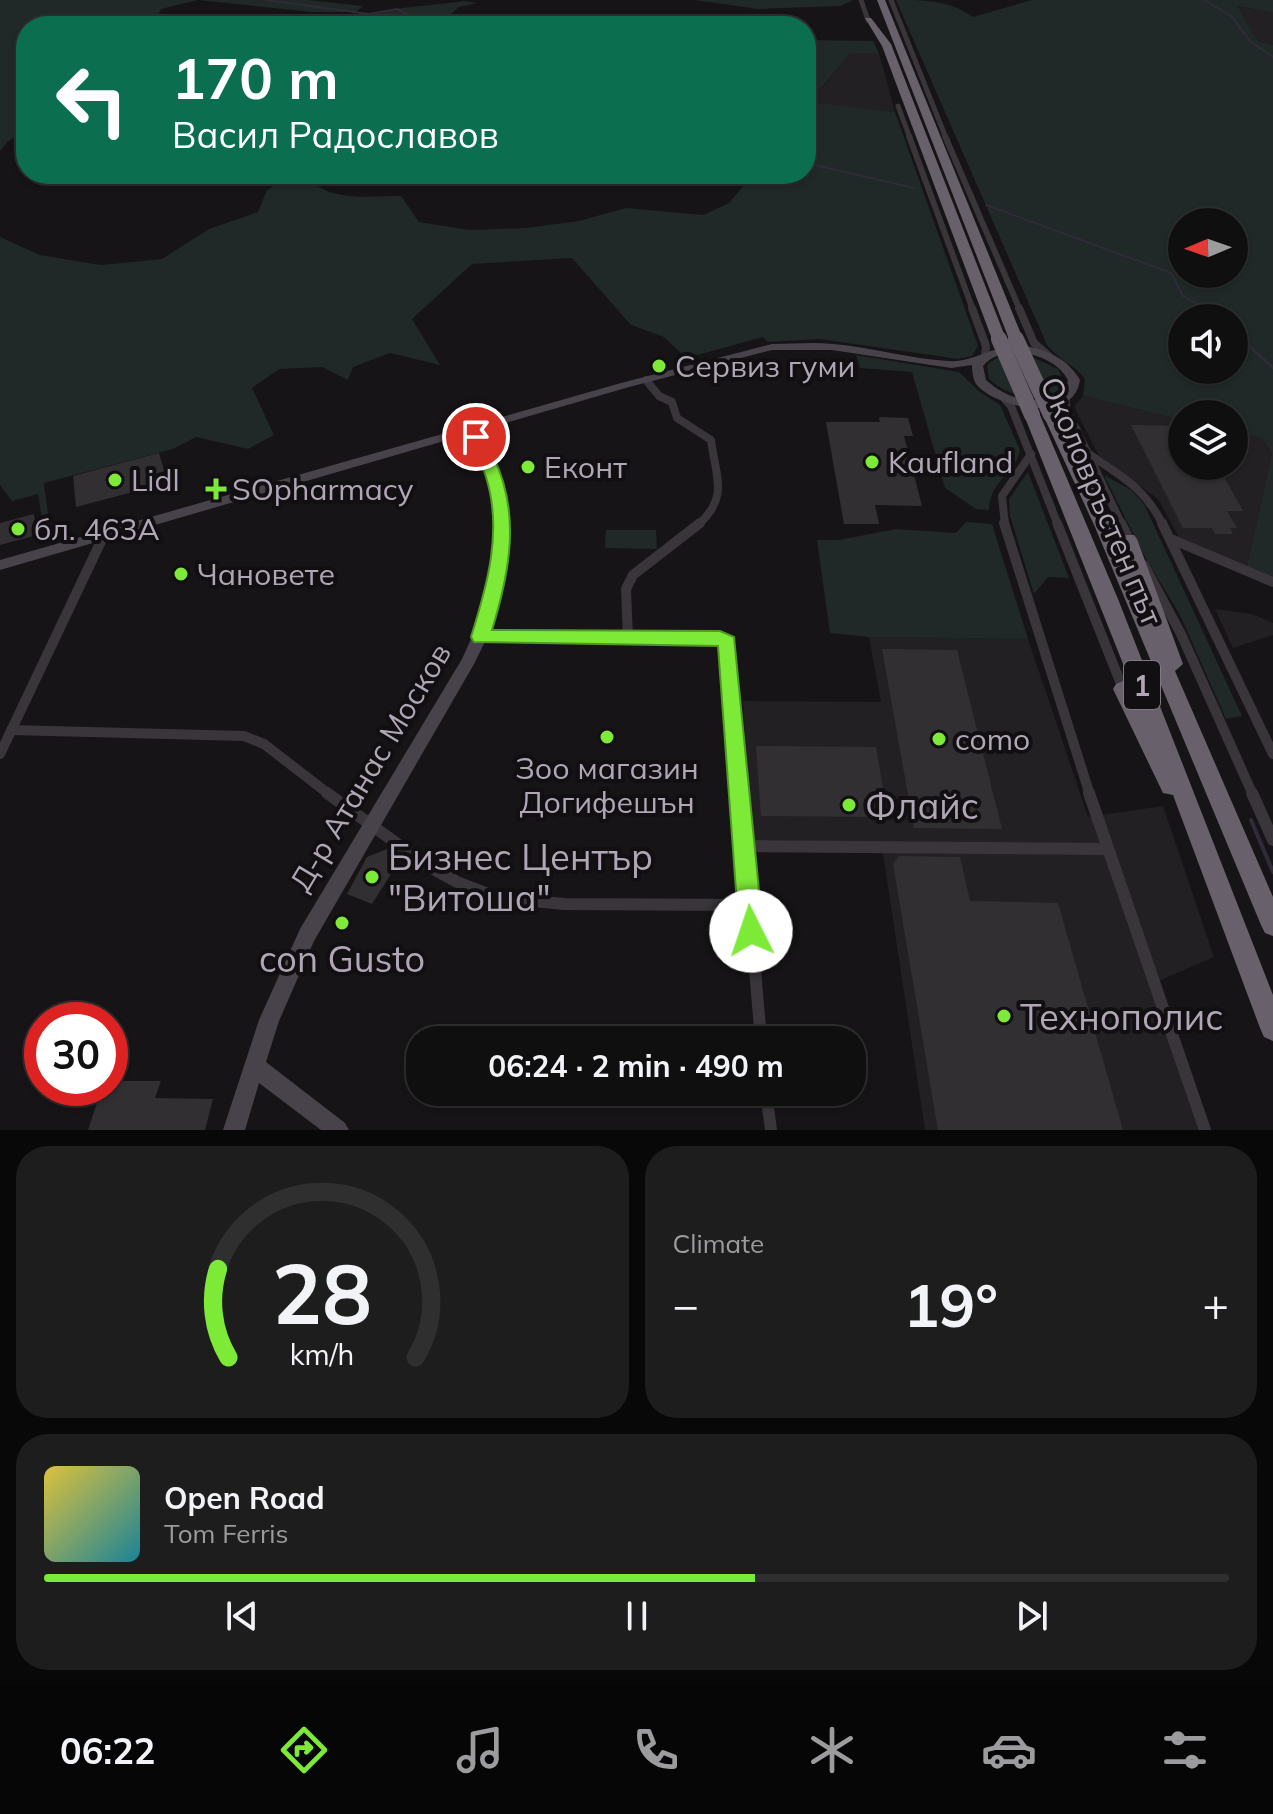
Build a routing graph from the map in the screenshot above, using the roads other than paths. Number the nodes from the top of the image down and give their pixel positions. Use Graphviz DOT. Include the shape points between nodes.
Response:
graph roads {
  1 [pos="861,0"];
  2 [pos="870,0"];
  3 [pos="881,0"];
  4 [pos="891,0"];
  5 [pos="868,20"];
  6 [pos="886,45"];
  7 [pos="894,64"];
  8 [pos="923,103"];
  9 [pos="898,106"];
  10 [pos="938,118"];
  11 [pos="947,141"];
  12 [pos="945,157"];
  13 [pos="982,358"];
  14 [pos="1051,358"];
  15 [pos="951,365"];
  16 [pos="978,377"];
  17 [pos="646,380"];
  18 [pos="1065,397"];
  19 [pos="1004,398"];
  20 [pos="1042,415"];
  21 [pos="471,429"];
  22 [pos="1086,452"];
  23 [pos="1031,454"];
  24 [pos="104,535"];
  25 [pos="1128,539"];
  26 [pos="1171,539"];
  27 [pos="0,565"];
  28 [pos="1273,582"];
  29 [pos="481,637"];
  30 [pos="628,638"];
  31 [pos="1123,689"];
  32 [pos="11,730"];
  33 [pos="1198,751"];
  34 [pos="0,754"];
  35 [pos="1273,754"];
  36 [pos="369,825"];
  37 [pos="1273,840"];
  38 [pos="744,846"];
  39 [pos="1107,849"];
  40 [pos="1209,859"];
  41 [pos="749,905"];
  42 [pos="1273,925"];
  43 [pos="760,1026"];
  44 [pos="1273,1028"];
  45 [pos="253,1065"];
  46 [pos="768,1106"];
  47 [pos="234,1130"];
  48 [pos="338,1130"];
  49 [pos="771,1130"];
  50 [pos="1205,1130"];
  1 -- 5 [label="street"];
  2 -- 6 [label="highway, Околовръстен път / 1"];
  3 -- 8 [label="highway, Околовръстен път / 1"];
  4 -- 10 [label="street"];
  5 -- 6 [label="highway"];
  6 -- 7 [label="highway, Околовръстен път / 1"];
  7 -- 9 [label="highway"];
  7 -- 20 [label="highway, Околовръстен път / 1, bridge" via="999,339"];
  8 -- 10 [label="highway"];
  8 -- 12 [label="highway, Околовръстен път / 1"];
  9 -- 13 [label="street" via="986,346"];
  10 -- 11 [label="street"];
  11 -- 12 [label="highway"];
  11 -- 14 [label="street" via="1034,343"];
  12 -- 20 [label="highway, Околовръстен път / 1, bridge"];
  13 -- 14 [label="street" via="1021,349"];
  13 -- 15 [label="street"];
  13 -- 16 [label="street"];
  14 -- 18 [label="street" via="1074,380"];
  15 -- 16 [label="street"];
  15 -- 17 [label="street" via="788,345"];
  16 -- 19 [label="street"];
  17 -- 21 [label="street"];
  17 -- 30 [label="street" via="672,402 677,418 711,440 719,497 710,517 633,575 626,589"];
  18 -- 19 [label="street" via="1037,404"];
  18 -- 22 [label="street"];
  19 -- 23 [label="street"];
  20 -- 33 [label="highway, Околовръстен път / 1" via="1104,527"];
  20 -- 40 [label="highway, Околовръстен път / 1"];
  21 -- 24 [label="street"];
  21 -- 29 [label="street, Д-р Атанас Москов" via="494,477 503,518 498,580"];
  22 -- 25 [label="street"];
  22 -- 26 [label="street" via="1151,501"];
  23 -- 31 [label="street"];
  23 -- 39 [label="street" via="1002,490 1002,517"];
  24 -- 27 [label="street"];
  24 -- 32 [label="street"];
  25 -- 33 [label="highway" via="1165,637"];
  25 -- 37 [label="street" via="1177,624"];
  26 -- 28 [label="street"];
  26 -- 35 [label="street"];
  29 -- 30 [label="street"];
  29 -- 36 [label="street, Д-р Атанас Москов"];
  30 -- 38 [label="street" via="720,638 727,643"];
  31 -- 40 [label="highway"];
  32 -- 34 [label="street"];
  32 -- 36 [label="street" via="244,736 286,759"];
  33 -- 42 [label="highway, Околовръстен път / 1"];
  36 -- 41 [label="street" via="452,878 509,900"];
  36 -- 45 [label="street, Д-р Атанас Москов" via="291,968"];
  38 -- 39 [label="street"];
  38 -- 41 [label="street"];
  39 -- 50 [label="street"];
  40 -- 44 [label="highway, Околовръстен път / 1"];
  41 -- 43 [label="street"];
  45 -- 47 [label="street, Д-р Атанас Москов"];
  45 -- 48 [label="street"];
  46 -- 49 [label="street"];
}
